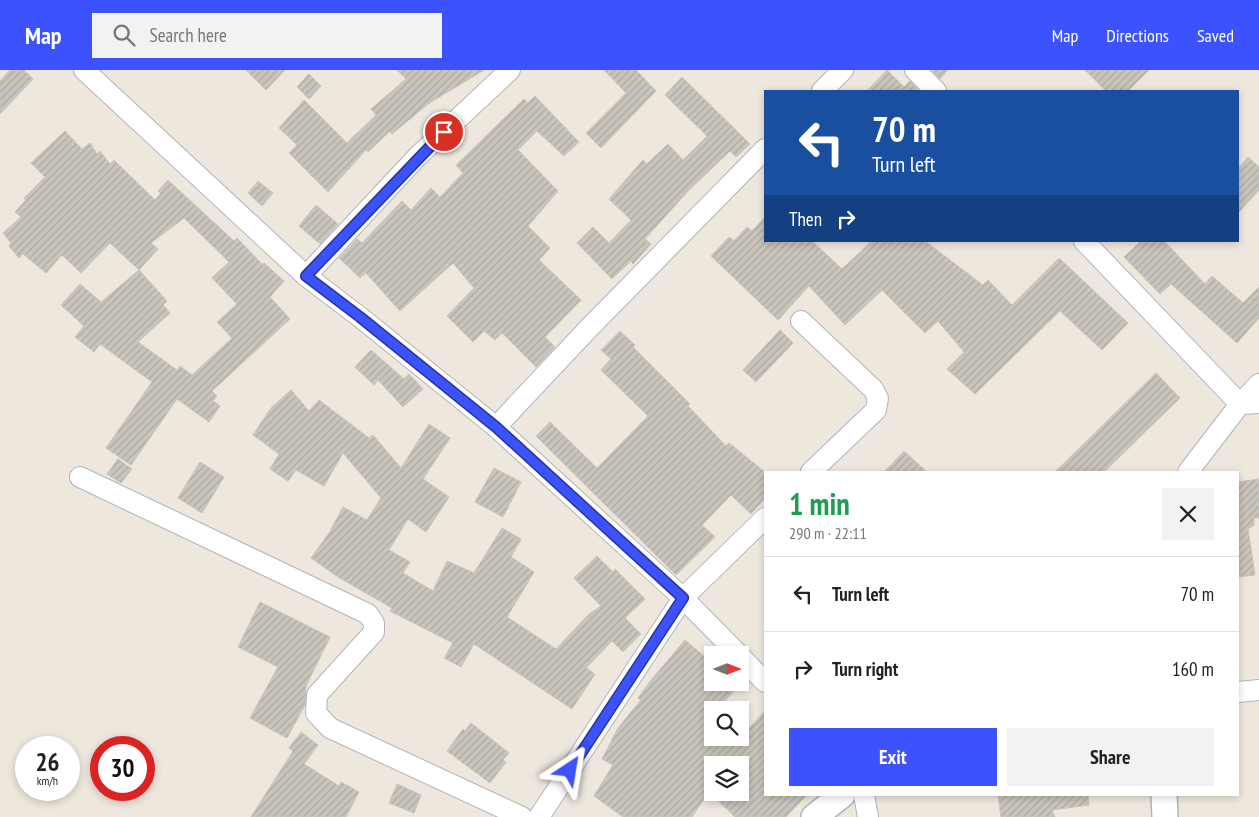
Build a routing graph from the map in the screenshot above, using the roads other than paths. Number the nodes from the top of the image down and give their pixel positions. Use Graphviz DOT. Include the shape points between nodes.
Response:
graph roads {
  1 [pos="84,70"];
  2 [pos="510,70"];
  3 [pos="843,70"];
  4 [pos="915,70"];
  5 [pos="823,90"];
  6 [pos="935,90"];
  7 [pos="764,151"];
  8 [pos="1085,242"];
  9 [pos="306,276"];
  10 [pos="801,321"];
  11 [pos="1259,384"];
  12 [pos="1249,404"];
  13 [pos="496,427"];
  14 [pos="812,471"];
  15 [pos="1189,471"];
  16 [pos="80,477"];
  17 [pos="764,519"];
  18 [pos="683,598"];
  19 [pos="729,646"];
  20 [pos="749,666"];
  21 [pos="764,681"];
  22 [pos="1259,690"];
  23 [pos="1239,692"];
  24 [pos="841,796"];
  25 [pos="864,796"];
  26 [pos="1164,796"];
  27 [pos="522,817"];
  28 [pos="539,817"];
  29 [pos="814,817"];
  30 [pos="868,817"];
  31 [pos="1165,817"];
  1 -- 9 [label="street"];
  2 -- 9 [label="street" via="418,157"];
  3 -- 5 [label="street"];
  4 -- 6 [label="street"];
  7 -- 13 [label="street"];
  8 -- 12 [label="street"];
  9 -- 13 [label="street"];
  10 -- 14 [label="street" via="873,389 878,398 876,410"];
  11 -- 12 [label="street"];
  12 -- 15 [label="street"];
  13 -- 18 [label="street"];
  16 -- 27 [label="street" via="368,614 374,623 374,632 317,695 316,713 330,728"];
  17 -- 18 [label="street"];
  18 -- 19 [label="street"];
  18 -- 28 [label="street"];
  20 -- 21 [label="street"];
  22 -- 23 [label="street"];
  24 -- 29 [label="street"];
  25 -- 30 [label="street"];
  26 -- 31 [label="street"];
}
